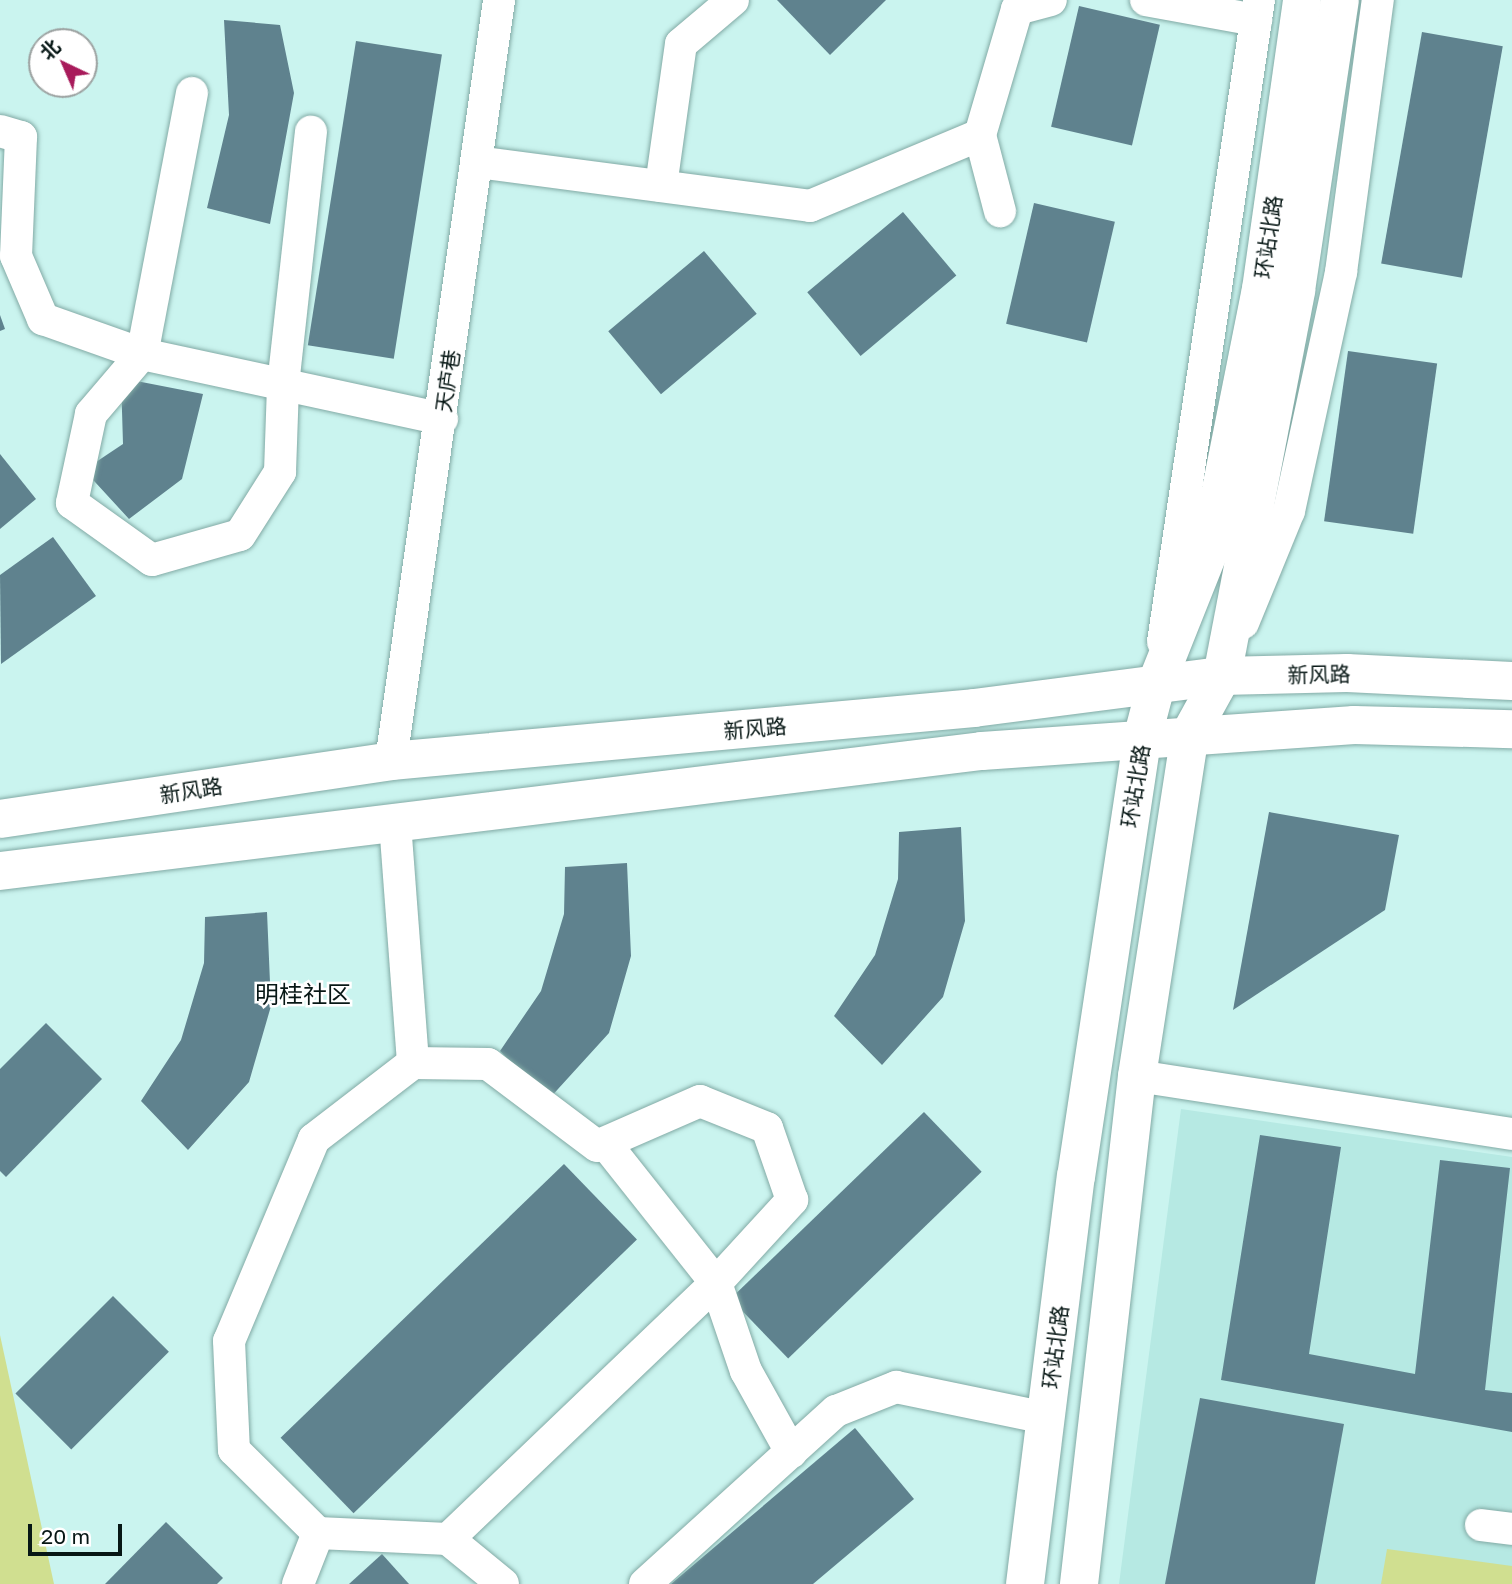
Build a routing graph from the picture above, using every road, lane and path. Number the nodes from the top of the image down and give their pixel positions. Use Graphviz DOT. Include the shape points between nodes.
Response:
graph roads {
  1 [pos="499,0"];
  2 [pos="733,0"];
  3 [pos="1051,0"];
  4 [pos="1146,0"];
  5 [pos="1302,0"];
  6 [pos="1340,0"];
  7 [pos="1378,0"];
  8 [pos="1016,4"];
  9 [pos="1257,10"];
  10 [pos="192,93"];
  11 [pos="0,131"];
  12 [pos="312,132"];
  13 [pos="980,135"];
  14 [pos="477,162"];
  15 [pos="661,186"];
  16 [pos="1000,211"];
  17 [pos="142,354"];
  18 [pos="283,385"];
  19 [pos="442,419"];
  20 [pos="1222,676"];
  21 [pos="1512,681"];
  22 [pos="1157,682"];
  23 [pos="1512,729"];
  24 [pos="1190,734"];
  25 [pos="1142,738"];
  26 [pos="391,761"];
  27 [pos="0,819"];
  28 [pos="395,823"];
  29 [pos="0,871"];
  30 [pos="413,1063"];
  31 [pos="1137,1076"];
  32 [pos="1512,1134"];
  33 [pos="605,1143"];
  34 [pos="716,1283"];
  35 [pos="1046,1418"];
  36 [pos="792,1452"];
  37 [pos="1481,1525"];
  38 [pos="1512,1529"];
  39 [pos="317,1533"];
  40 [pos="447,1539"];
  41 [pos="298,1584"];
  42 [pos="503,1584"];
  43 [pos="645,1584"];
  44 [pos="1025,1584"];
  45 [pos="1079,1584"];
  1 -- 14 [label="street, 天庐巷"];
  2 -- 15 [label="street" via="681,44"];
  3 -- 8 [label="street"];
  4 -- 9 [label="street"];
  5 -- 22 [label="main road, 环站北路" via="1261,289 1208,554"];
  6 -- 20 [label="main road, 环站北路" via="1296,290"];
  7 -- 20 [label="street" via="1341,272 1289,511"];
  8 -- 13 [label="street"];
  9 -- 22 [label="street"];
  10 -- 17 [label="street"];
  11 -- 17 [label="street" via="20,137 16,256 43,319"];
  12 -- 18 [label="street"];
  13 -- 15 [label="street" via="810,206"];
  13 -- 16 [label="street"];
  14 -- 15 [label="street"];
  14 -- 19 [label="street, 天庐巷"];
  17 -- 18 [label="street"];
  17 -- 18 [label="street" via="91,414 72,503 152,560 240,535 280,472"];
  18 -- 19 [label="street"];
  19 -- 26 [label="street, 天庐巷"];
  20 -- 21 [label="main road, 新风路" via="1347,673"];
  20 -- 22 [label="main road, 新风路"];
  20 -- 24 [label="main road, 环站北路"];
  22 -- 25 [label="main road, 环站北路"];
  22 -- 26 [label="main road, 新风路" via="974,708"];
  23 -- 24 [label="main road" via="1354,725"];
  24 -- 25 [label="main road"];
  24 -- 31 [label="main road, 环站北路"];
  25 -- 28 [label="main road" via="982,751"];
  25 -- 35 [label="main road, 环站北路" via="1076,1177"];
  26 -- 27 [label="main road, 新风路"];
  28 -- 29 [label="main road"];
  28 -- 30 [label="street"];
  30 -- 33 [label="street" via="488,1064 597,1146"];
  30 -- 39 [label="street" via="314,1139 229,1341 234,1450"];
  31 -- 32 [label="street"];
  31 -- 45 [label="main road, 环站北路"];
  33 -- 34 [label="street"];
  33 -- 34 [label="street" via="700,1101 767,1128 792,1200"];
  34 -- 36 [label="street" via="746,1371"];
  34 -- 40 [label="street"];
  35 -- 36 [label="street" via="896,1387 836,1411"];
  35 -- 44 [label="main road, 环站北路"];
  36 -- 43 [label="street"];
  37 -- 38 [label="street"];
  39 -- 40 [label="street"];
  39 -- 41 [label="street"];
  40 -- 42 [label="street"];
}
